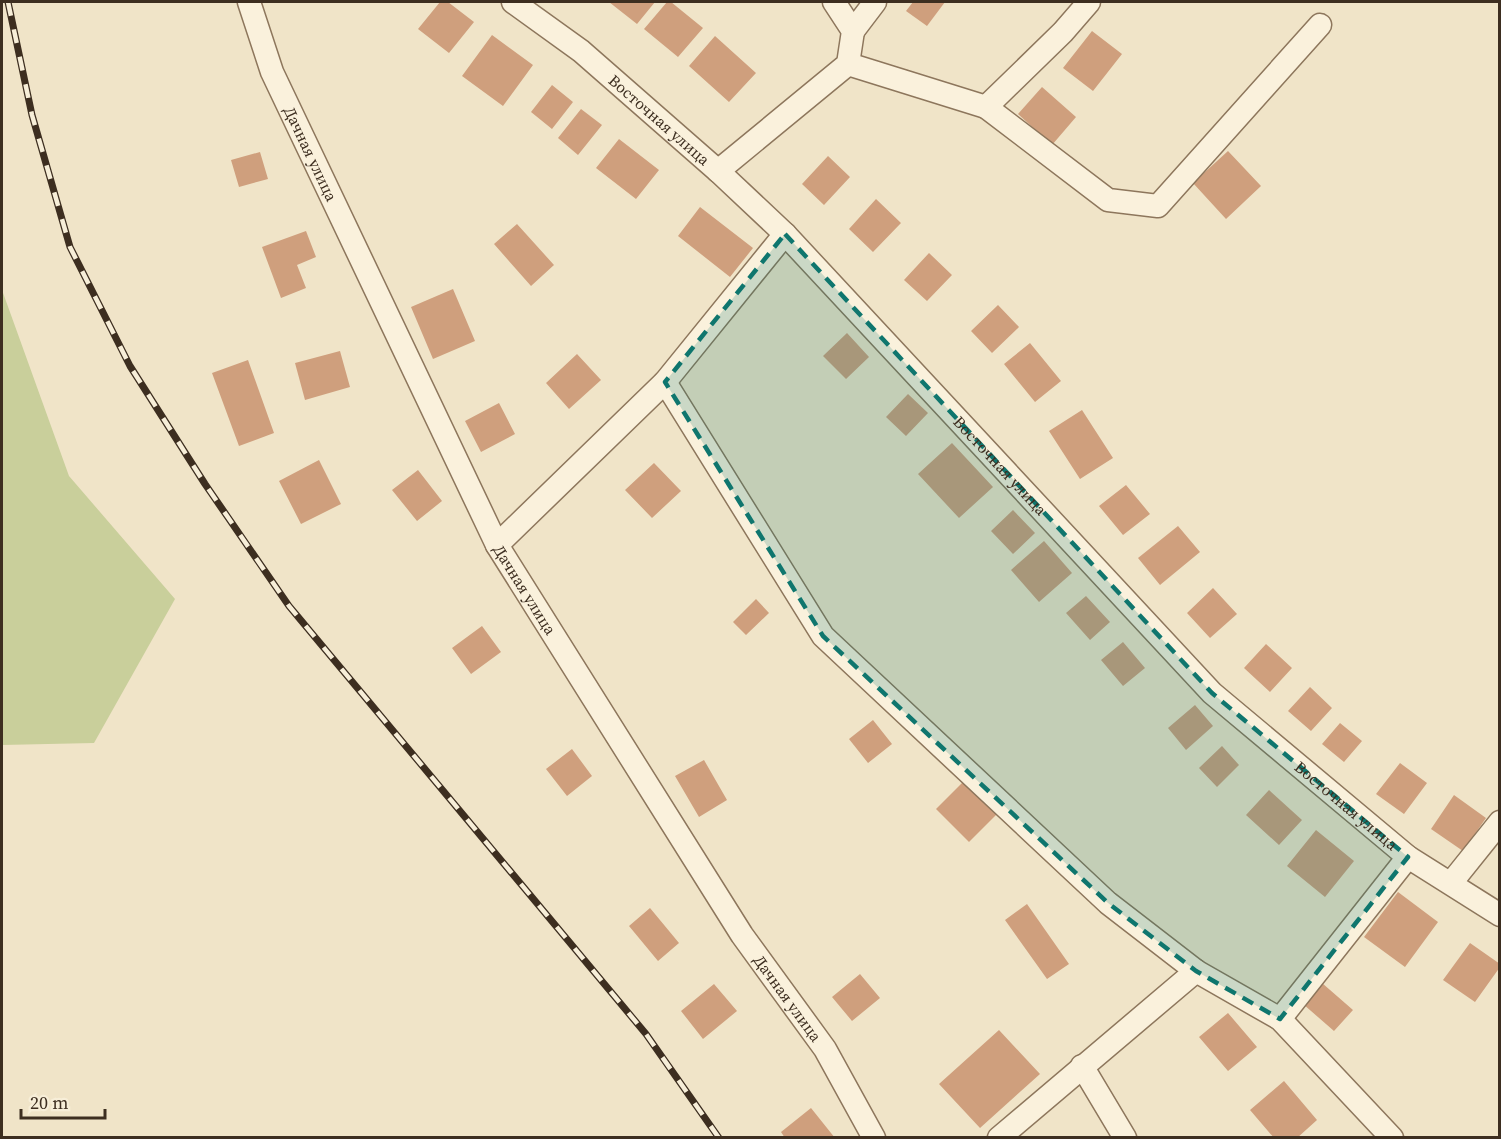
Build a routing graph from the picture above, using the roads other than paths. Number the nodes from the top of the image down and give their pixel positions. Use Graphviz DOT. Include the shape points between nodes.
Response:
graph roads {
  1 [pos="249,2"];
  2 [pos="513,2"];
  3 [pos="834,2"];
  4 [pos="876,2"];
  5 [pos="1089,2"];
  6 [pos="1320,25"];
  7 [pos="853,31"];
  8 [pos="848,64"];
  9 [pos="986,107"];
  10 [pos="718,171"];
  11 [pos="785,234"];
  12 [pos="665,382"];
  13 [pos="497,545"];
  14 [pos="1500,822"];
  15 [pos="1407,857"];
  16 [pos="1451,883"];
  17 [pos="1500,915"];
  18 [pos="1196,971"];
  19 [pos="1280,1019"];
  20 [pos="1082,1066"];
  21 [pos="874,1137"];
  22 [pos="999,1137"];
  23 [pos="1125,1137"];
  24 [pos="1392,1137"];
  1 -- 13 [label="street, Дачная улица" via="272,72"];
  2 -- 10 [label="street, Восточная улица" via="581,51"];
  3 -- 7 [label="street"];
  4 -- 7 [label="street"];
  5 -- 9 [label="street"];
  6 -- 9 [label="street" via="1158,206 1108,200"];
  7 -- 8 [label="street"];
  8 -- 9 [label="street"];
  8 -- 10 [label="street"];
  10 -- 11 [label="street, Восточная улица"];
  11 -- 12 [label="street"];
  11 -- 15 [label="street, Восточная улица" via="1212,693"];
  12 -- 13 [label="street"];
  12 -- 18 [label="street" via="823,636 1108,903"];
  13 -- 21 [label="street, Дачная улица" via="742,935 825,1049"];
  14 -- 16 [label="street"];
  15 -- 16 [label="street, Восточная улица"];
  15 -- 19 [label="street"];
  16 -- 17 [label="street, Восточная улица"];
  18 -- 19 [label="street"];
  18 -- 20 [label="street"];
  19 -- 24 [label="street"];
  20 -- 22 [label="street"];
  20 -- 23 [label="street"];
}
